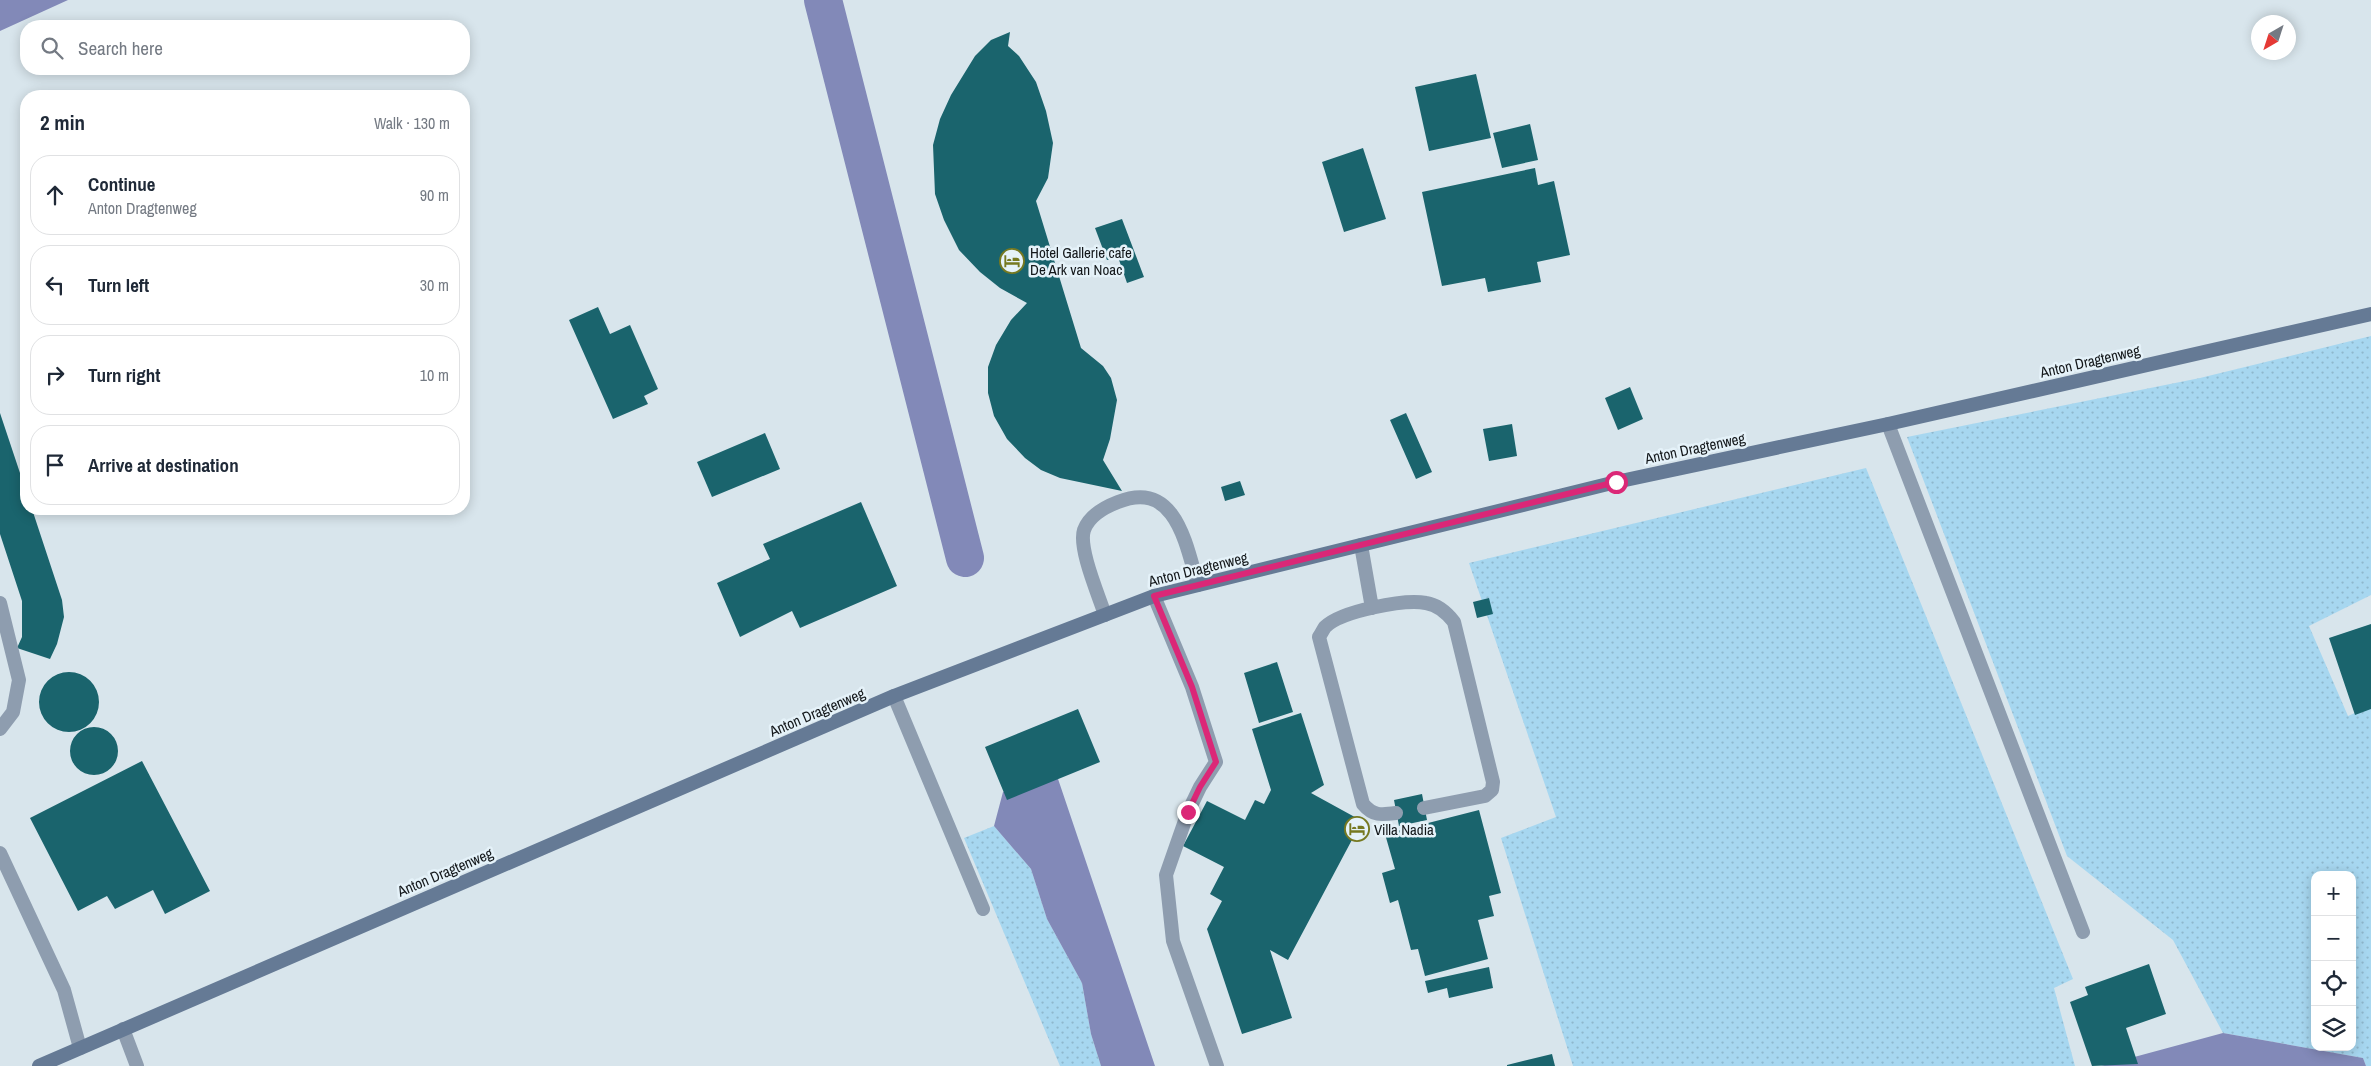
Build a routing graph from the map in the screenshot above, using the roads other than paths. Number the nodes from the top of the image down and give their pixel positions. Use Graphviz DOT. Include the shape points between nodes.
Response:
graph roads {
  1 [pos="2371,314"];
  2 [pos="1888,424"];
  3 [pos="1361,545"];
  4 [pos="1198,585"];
  5 [pos="1154,596"];
  6 [pos="0,602"];
  7 [pos="1372,608"];
  8 [pos="1106,615"];
  9 [pos="894,696"];
  10 [pos="0,729"];
  11 [pos="1424,808"];
  12 [pos="1396,813"];
  13 [pos="0,853"];
  14 [pos="983,909"];
  15 [pos="2083,932"];
  16 [pos="123,1028"];
  17 [pos="80,1048"];
  18 [pos="40,1066"];
  19 [pos="137,1066"];
  20 [pos="1217,1066"];
  1 -- 2 [label="main road, Anton Dragtenweg"];
  2 -- 3 [label="main road, Anton Dragtenweg" via="1616,482"];
  2 -- 15 [label="street"];
  3 -- 4 [label="main road, Anton Dragtenweg"];
  3 -- 7 [label="street"];
  4 -- 5 [label="main road, Anton Dragtenweg"];
  4 -- 8 [label="street" via="1184,538 1168,507 1142,496 1128,498 1108,506 1092,518 1084,531 1084,548"];
  5 -- 8 [label="main road, Anton Dragtenweg"];
  5 -- 20 [label="street" via="1192,687 1216,762 1188,812 1166,875 1174,941"];
  6 -- 10 [label="street" via="19,680 13,712"];
  7 -- 11 [label="street" via="1394,603 1427,603 1443,609 1454,622 1493,782 1492,790 1485,796"];
  7 -- 12 [label="street" via="1335,621 1325,627 1319,637 1363,804 1370,812 1379,815"];
  8 -- 9 [label="main road, Anton Dragtenweg"];
  9 -- 14 [label="street"];
  9 -- 16 [label="main road, Anton Dragtenweg"];
  13 -- 17 [label="street" via="64,990"];
  16 -- 17 [label="main road, Anton Dragtenweg"];
  16 -- 19 [label="street"];
  17 -- 18 [label="main road, Anton Dragtenweg"];
}
